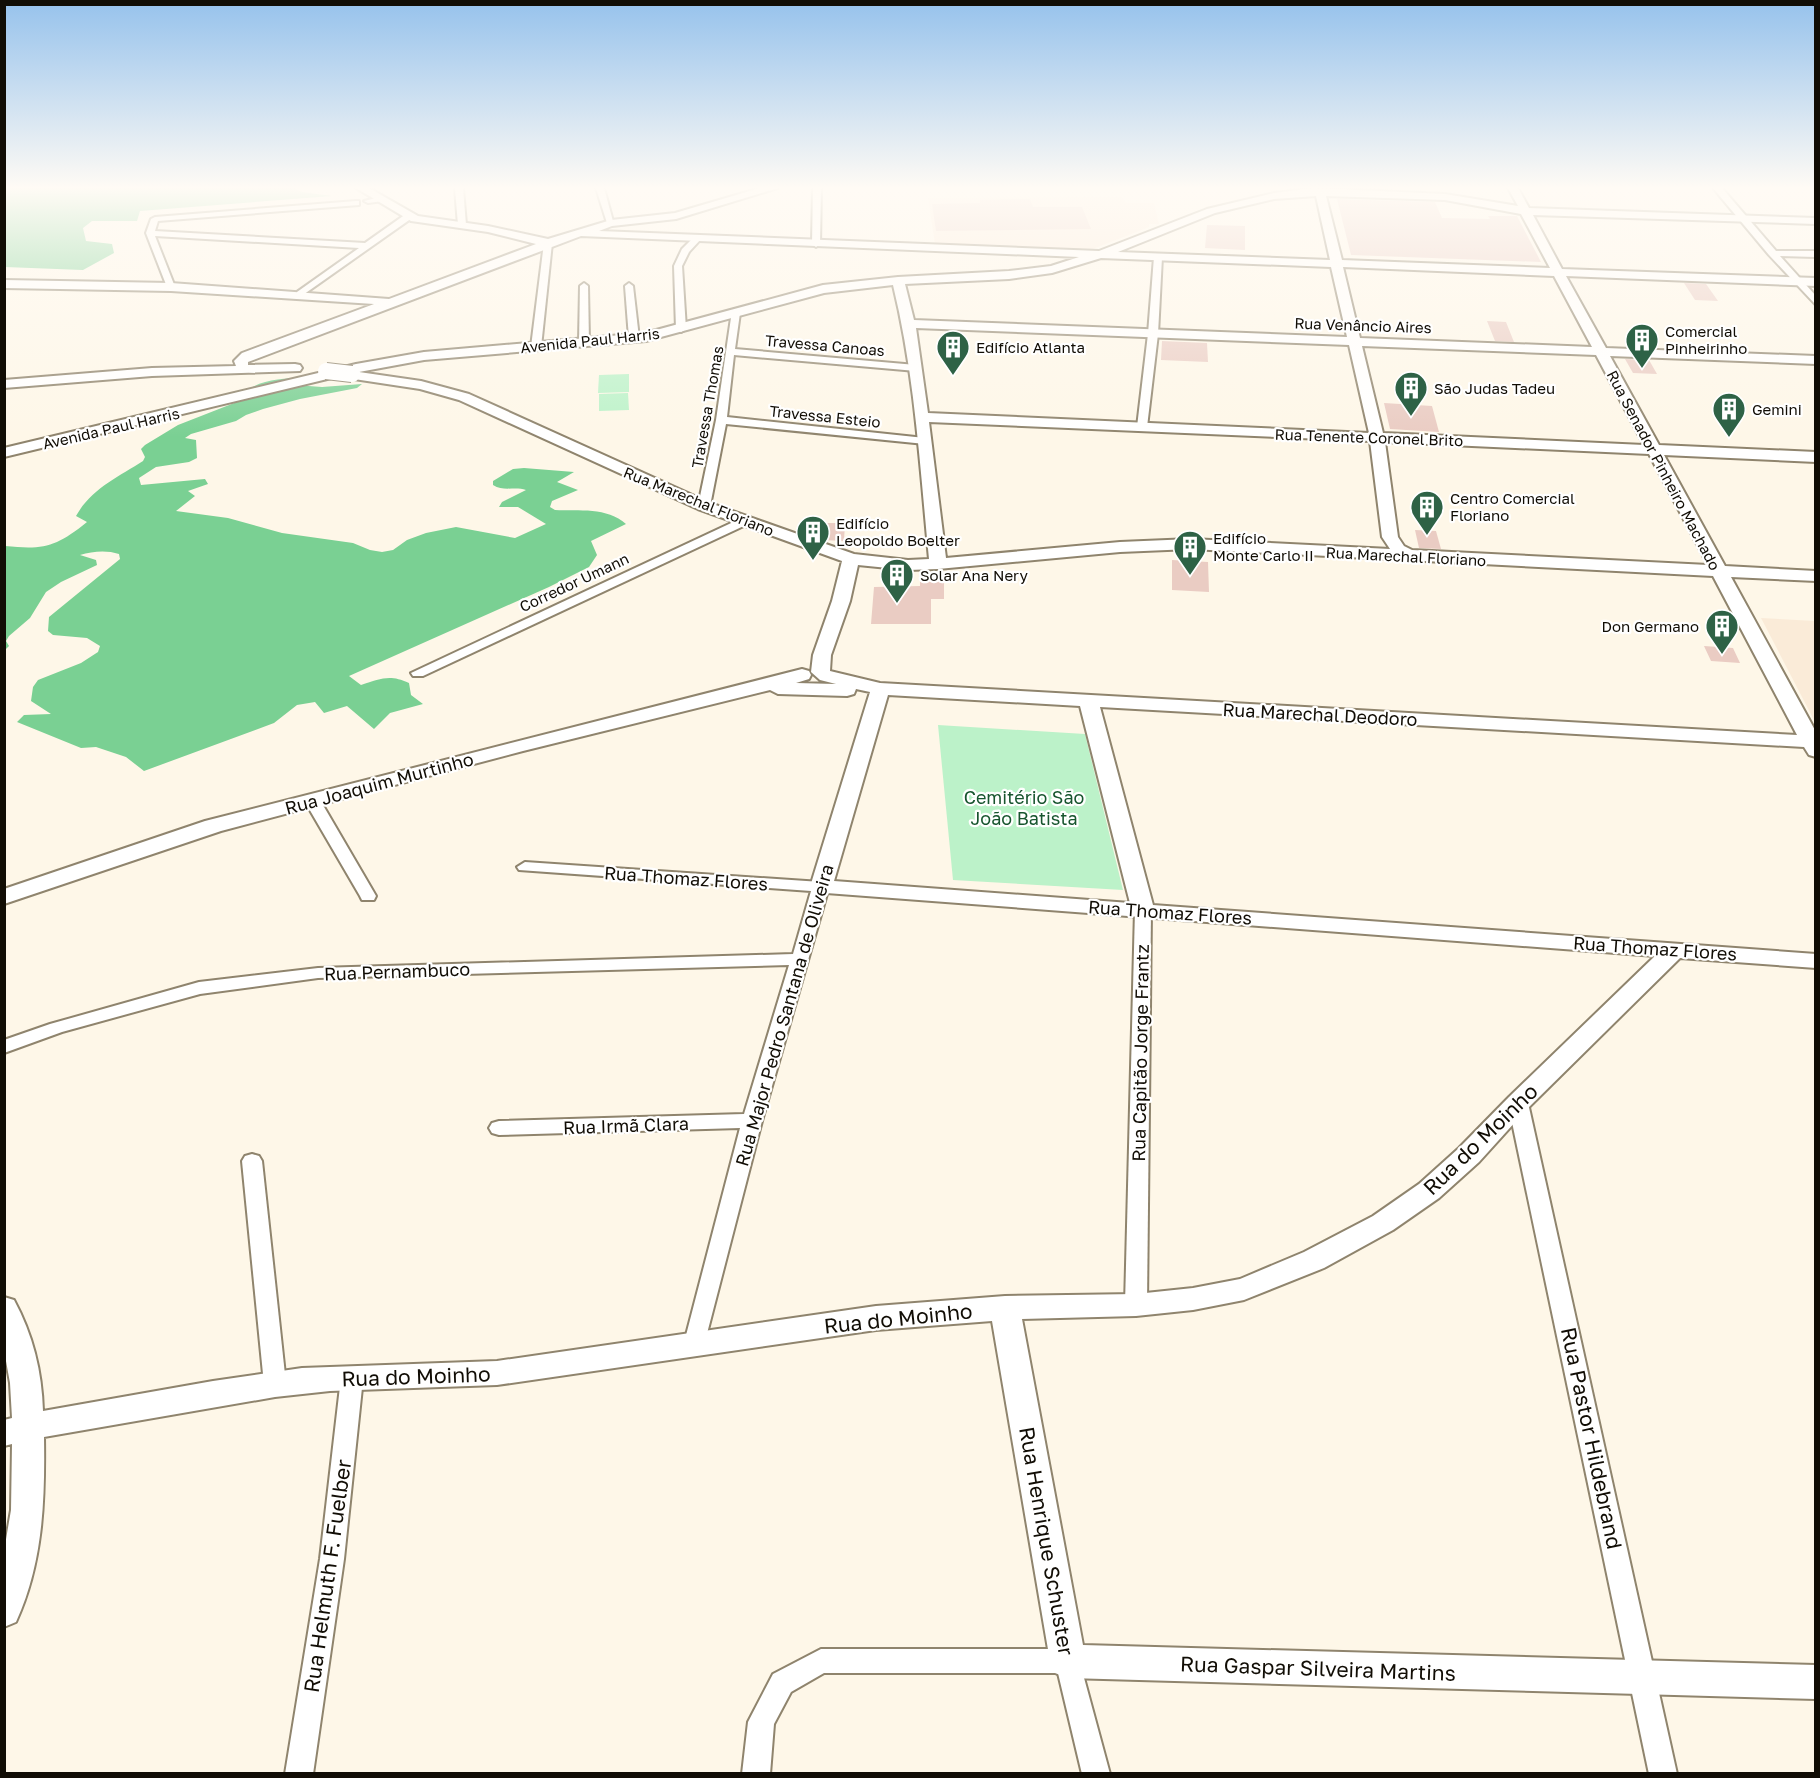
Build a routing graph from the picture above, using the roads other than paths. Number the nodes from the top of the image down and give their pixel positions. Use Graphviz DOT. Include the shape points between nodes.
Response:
graph roads {
  1 [pos="165,271"];
  2 [pos="333,271"];
  3 [pos="471,271"];
  4 [pos="545,271"];
  5 [pos="678,271"];
  6 [pos="1040,271"];
  7 [pos="1157,271"];
  8 [pos="1339,271"];
  9 [pos="1502,271"];
  10 [pos="1789,271"];
  11 [pos="1558,273"];
  12 [pos="898,280"];
  13 [pos="1799,282"];
  14 [pos="1815,282"];
  15 [pos="4,284"];
  16 [pos="584,286"];
  17 [pos="629,286"];
  18 [pos="171,287"];
  19 [pos="300,294"];
  20 [pos="389,301"];
  21 [pos="1815,302"];
  22 [pos="735,313"];
  23 [pos="909,324"];
  24 [pos="681,329"];
  25 [pos="1153,334"];
  26 [pos="634,338"];
  27 [pos="1354,341"];
  28 [pos="584,343"];
  29 [pos="536,347"];
  30 [pos="268,350"];
  31 [pos="1600,351"];
  32 [pos="731,352"];
  33 [pos="245,360"];
  34 [pos="1815,360"];
  35 [pos="204,363"];
  36 [pos="166,364"];
  37 [pos="295,368"];
  38 [pos="916,368"];
  39 [pos="362,372"];
  40 [pos="113,374"];
  41 [pos="324,374"];
  42 [pos="83,375"];
  43 [pos="4,383"];
  44 [pos="922,417"];
  45 [pos="721,420"];
  46 [pos="1142,428"];
  47 [pos="1377,437"];
  48 [pos="925,441"];
  49 [pos="1654,450"];
  50 [pos="4,453"];
  51 [pos="1815,457"];
  52 [pos="704,506"];
  53 [pos="744,521"];
  54 [pos="1390,537"];
  55 [pos="1375,554"];
  56 [pos="1410,556"];
  57 [pos="851,559"];
  58 [pos="938,564"];
  59 [pos="1719,571"];
  60 [pos="1815,576"];
  61 [pos="418,673"];
  62 [pos="815,674"];
  63 [pos="764,687"];
  64 [pos="852,690"];
  65 [pos="879,695"];
  66 [pos="1088,700"];
  67 [pos="1814,745"];
  68 [pos="312,800"];
  69 [pos="525,867"];
  70 [pos="821,887"];
  71 [pos="368,896"];
  72 [pos="4,897"];
  73 [pos="1143,910"];
  74 [pos="1675,950"];
  75 [pos="800,959"];
  76 [pos="1815,961"];
  77 [pos="4,1047"];
  78 [pos="1518,1103"];
  79 [pos="752,1121"];
  80 [pos="499,1128"];
  81 [pos="252,1161"];
  82 [pos="1136,1305"];
  83 [pos="4,1308"];
  84 [pos="1005,1308"];
  85 [pos="695,1343"];
  86 [pos="352,1378"];
  87 [pos="275,1384"];
  88 [pos="16,1430"];
  89 [pos="4,1611"];
  90 [pos="1068,1661"];
  91 [pos="1644,1678"];
  92 [pos="1815,1683"];
  93 [pos="299,1773"];
  94 [pos="756,1773"];
  95 [pos="1096,1773"];
  96 [pos="1663,1773"];
  1 -- 18 [label="street"];
  2 -- 19 [label="street"];
  3 -- 20 [label="main road"];
  4 -- 29 [label="street"];
  5 -- 24 [label="street"];
  6 -- 12 [label="main road, Avenida Paul Harris"];
  7 -- 25 [label="street"];
  8 -- 27 [label="main road"];
  9 -- 11 [label="main road"];
  10 -- 13 [label="street"];
  11 -- 13 [label="main road"];
  11 -- 31 [label="main road, Rua Senador Pinheiro Machado"];
  12 -- 22 [label="main road, Avenida Paul Harris" via="811,291"];
  12 -- 23 [label="main road"];
  13 -- 14 [label="main road"];
  13 -- 21 [label="street"];
  15 -- 18 [label="main road"];
  16 -- 28 [label="street"];
  17 -- 26 [label="street"];
  18 -- 19 [label="main road"];
  19 -- 20 [label="main road"];
  20 -- 30 [label="main road"];
  22 -- 24 [label="main road, Avenida Paul Harris"];
  22 -- 32 [label="street, Travessa Thomas"];
  23 -- 25 [label="main road, Rua Venâncio Aires"];
  23 -- 38 [label="main road"];
  24 -- 26 [label="main road, Avenida Paul Harris"];
  25 -- 27 [label="main road, Rua Venâncio Aires"];
  25 -- 46 [label="street"];
  26 -- 28 [label="main road, Avenida Paul Harris"];
  27 -- 31 [label="main road, Rua Venâncio Aires"];
  27 -- 47 [label="main road"];
  28 -- 29 [label="main road, Avenida Paul Harris"];
  29 -- 39 [label="main road, Avenida Paul Harris" via="440,354"];
  30 -- 33 [label="main road"];
  30 -- 36 [label="main road"];
  31 -- 34 [label="main road, Rua Venâncio Aires"];
  31 -- 49 [label="main road, Rua Senador Pinheiro Machado"];
  32 -- 38 [label="street, Travessa Canoas"];
  32 -- 45 [label="street, Travessa Thomas"];
  33 -- 35 [label="main road"];
  33 -- 37 [label="main road"];
  35 -- 36 [label="main road"];
  35 -- 40 [label="main road"];
  36 -- 42 [label="main road"];
  37 -- 40 [label="main road"];
  37 -- 41 [label="main road"];
  38 -- 44 [label="main road"];
  39 -- 41 [label="main road, Avenida Paul Harris"];
  39 -- 52 [label="main road, Rua Marechal Floriano" via="464,397"];
  40 -- 42 [label="main road"];
  41 -- 50 [label="main road, Avenida Paul Harris"];
  42 -- 43 [label="main road"];
  44 -- 46 [label="main road, Rua Tenente Coronel Brito"];
  44 -- 48 [label="main road"];
  45 -- 48 [label="street, Travessa Esteio"];
  45 -- 52 [label="street, Travessa Thomas"];
  46 -- 47 [label="main road, Rua Tenente Coronel Brito"];
  47 -- 49 [label="main road, Rua Tenente Coronel Brito"];
  47 -- 54 [label="main road"];
  48 -- 58 [label="main road"];
  49 -- 51 [label="main road, Rua Tenente Coronel Brito"];
  49 -- 59 [label="main road, Rua Senador Pinheiro Machado"];
  52 -- 53 [label="main road, Rua Marechal Floriano"];
  53 -- 57 [label="main road, Rua Marechal Floriano"];
  53 -- 61 [label="street, Corredor Umann"];
  54 -- 55 [label="main road" via="1386,551"];
  54 -- 56 [label="main road" via="1398,549"];
  55 -- 56 [label="main road, Rua Marechal Floriano"];
  55 -- 58 [label="main road, Rua Marechal Floriano" via="1156,544"];
  56 -- 59 [label="main road, Rua Marechal Floriano"];
  57 -- 58 [label="main road, Rua Marechal Floriano"];
  57 -- 62 [label="main road" via="841,601"];
  59 -- 60 [label="main road, Rua Marechal Floriano"];
  59 -- 67 [label="main road, Rua Senador Pinheiro Machado"];
  62 -- 63 [label="main road, Rua Joaquim Murtinho"];
  62 -- 64 [label="main road, Rua Joaquim Murtinho"];
  62 -- 65 [label="main road, Rua Marechal Deodoro"];
  63 -- 64 [label="main road, Rua Joaquim Murtinho"];
  63 -- 68 [label="main road, Rua Joaquim Murtinho"];
  64 -- 65 [label="main road, Rua Joaquim Murtinho"];
  65 -- 66 [label="main road, Rua Marechal Deodoro"];
  65 -- 70 [label="main road, Rua Major Pedro Santana de Oliveira"];
  66 -- 67 [label="main road, Rua Marechal Deodoro"];
  66 -- 73 [label="main road, Rua Capitão Jorge Frantz"];
  68 -- 71 [label="street"];
  68 -- 72 [label="main road, Rua Joaquim Murtinho" via="213,826"];
  69 -- 70 [label="street, Rua Thomaz Flores"];
  70 -- 73 [label="main road, Rua Thomaz Flores"];
  70 -- 75 [label="street, Rua Major Pedro Santana de Oliveira"];
  73 -- 74 [label="main road, Rua Thomaz Flores"];
  73 -- 82 [label="street, Rua Capitão Jorge Frantz"];
  74 -- 76 [label="main road, Rua Thomaz Flores"];
  74 -- 78 [label="main road, Rua do Moinho"];
  75 -- 77 [label="street, Rua Pernambuco" via="318,973 199,988 56,1028"];
  75 -- 79 [label="street, Rua Major Pedro Santana de Oliveira"];
  78 -- 82 [label="main road, Rua do Moinho" via="1429,1191 1383,1223 1245,1289"];
  78 -- 91 [label="street, Rua Pastor Hildebrand"];
  79 -- 80 [label="street, Rua Irmã Clara"];
  79 -- 85 [label="street, Rua Major Pedro Santana de Oliveira"];
  81 -- 87 [label="street"];
  82 -- 84 [label="main road, Rua do Moinho"];
  83 -- 88 [label="main road" via="15,1328 26,1373"];
  84 -- 85 [label="main road, Rua do Moinho" via="876,1318"];
  84 -- 90 [label="main road, Rua Henrique Schuster"];
  85 -- 86 [label="main road, Rua do Moinho" via="497,1373"];
  86 -- 87 [label="main road, Rua do Moinho"];
  86 -- 93 [label="street, Rua Helmuth F. Fuelber" via="332,1559"];
  87 -- 88 [label="main road, Rua do Moinho"];
  88 -- 89 [label="main road" via="26,1525"];
  90 -- 91 [label="main road, Rua Gaspar Silveira Martins"];
  90 -- 94 [label="street, Rua Gaspar Silveira Martins" via="821,1661 782,1683 761,1722"];
  90 -- 95 [label="street, Rua Henrique Schuster"];
  91 -- 92 [label="main road, Rua Gaspar Silveira Martins"];
  91 -- 96 [label="street, Rua Pastor Hildebrand"];
}
